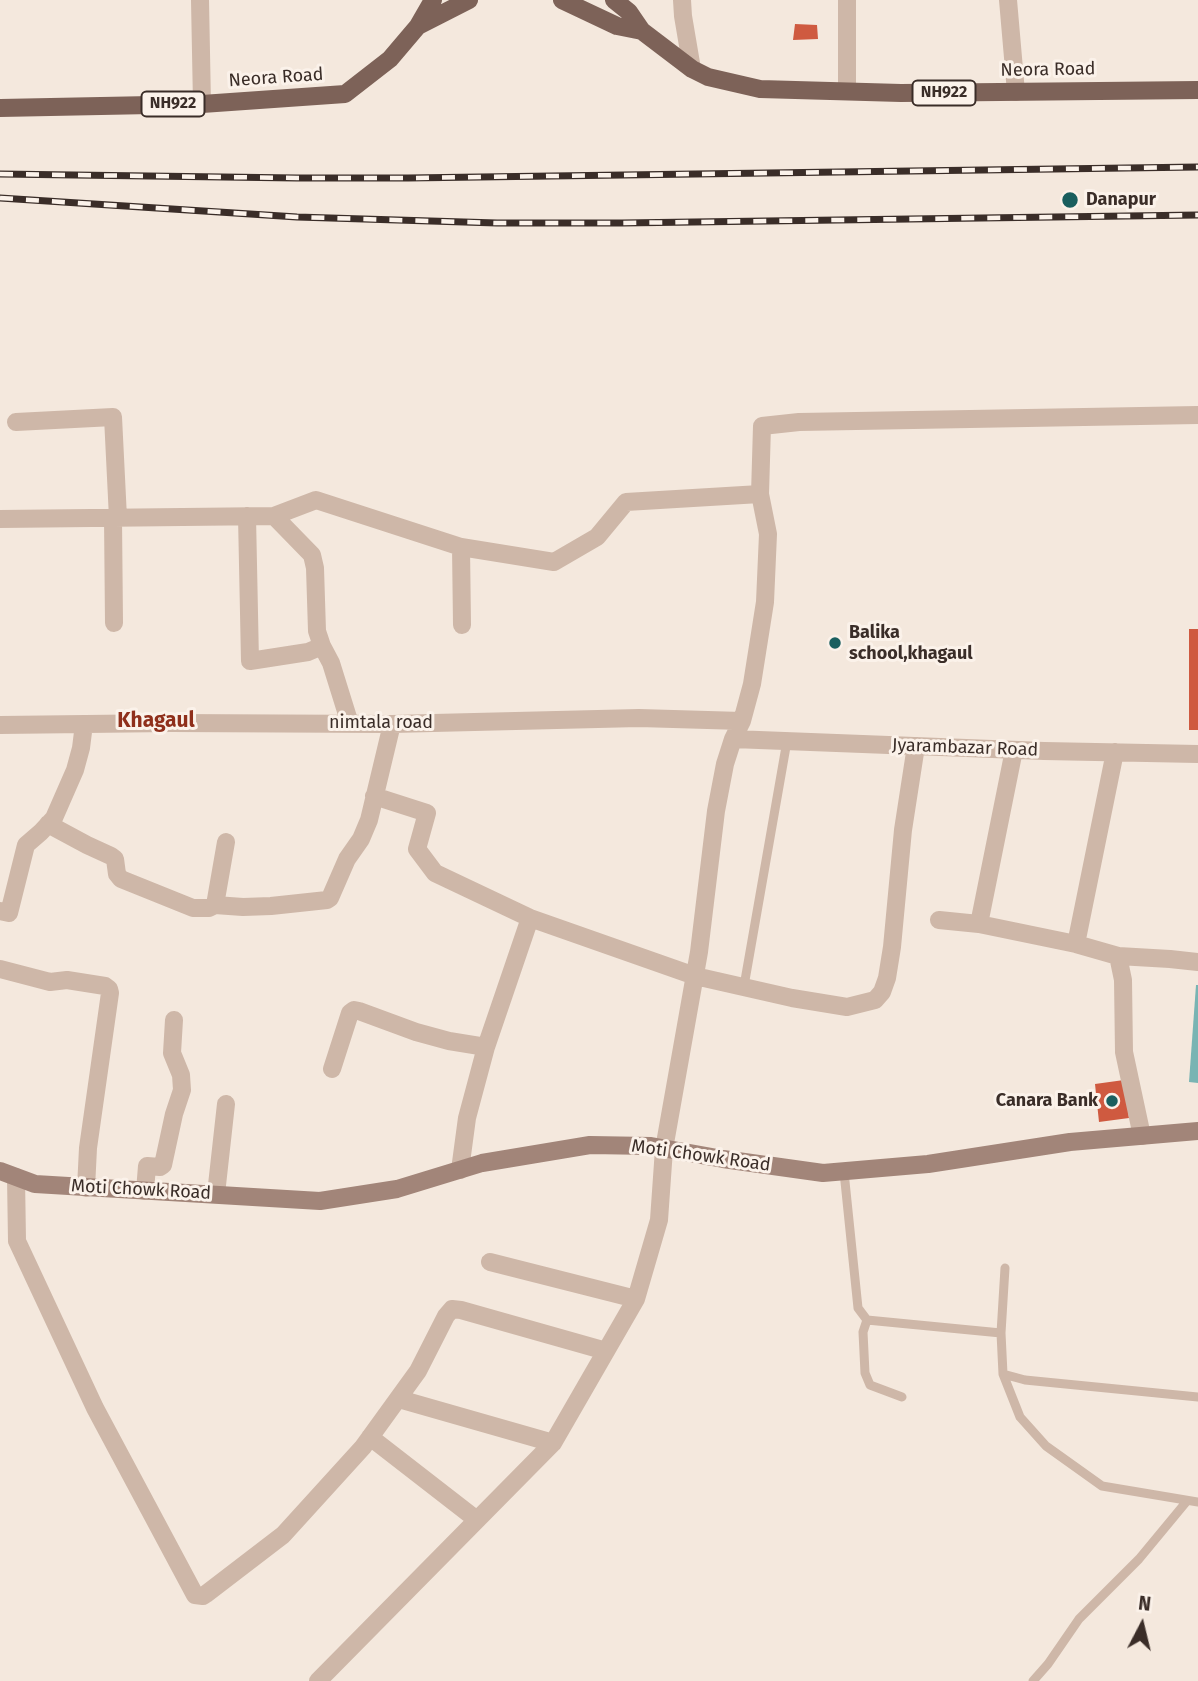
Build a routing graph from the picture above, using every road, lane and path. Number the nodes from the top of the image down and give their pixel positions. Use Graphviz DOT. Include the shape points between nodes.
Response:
graph roads {
  1 [pos="200,0"];
  2 [pos="433,0"];
  3 [pos="469,0"];
  4 [pos="562,0"];
  5 [pos="614,0"];
  6 [pos="682,0"];
  7 [pos="847,0"];
  8 [pos="1008,0"];
  9 [pos="418,26"];
  10 [pos="642,31"];
  11 [pos="692,69"];
  12 [pos="1198,90"];
  13 [pos="847,91"];
  14 [pos="1016,92"];
  15 [pos="202,104"];
  16 [pos="0,108"];
  17 [pos="1198,415"];
  18 [pos="16,422"];
  19 [pos="760,494"];
  20 [pos="247,516"];
  21 [pos="274,516"];
  22 [pos="115,518"];
  23 [pos="0,519"];
  24 [pos="461,547"];
  25 [pos="114,623"];
  26 [pos="462,625"];
  27 [pos="322,646"];
  28 [pos="742,721"];
  29 [pos="83,724"];
  30 [pos="349,724"];
  31 [pos="392,724"];
  32 [pos="0,726"];
  33 [pos="733,738"];
  34 [pos="787,741"];
  35 [pos="916,746"];
  36 [pos="1014,750"];
  37 [pos="1115,752"];
  38 [pos="1198,754"];
  39 [pos="374,796"];
  40 [pos="48,824"];
  41 [pos="226,842"];
  42 [pos="215,905"];
  43 [pos="0,911"];
  44 [pos="530,918"];
  45 [pos="939,920"];
  46 [pos="979,924"];
  47 [pos="1076,944"];
  48 [pos="1118,956"];
  49 [pos="1198,962"];
  50 [pos="0,969"];
  51 [pos="695,975"];
  52 [pos="744,986"];
  53 [pos="174,1020"];
  54 [pos="486,1047"];
  55 [pos="332,1069"];
  56 [pos="226,1104"];
  57 [pos="1198,1131"];
  58 [pos="1142,1136"];
  59 [pos="664,1149"];
  60 [pos="460,1170"];
  61 [pos="844,1171"];
  62 [pos="8,1174"];
  63 [pos="86,1188"];
  64 [pos="145,1191"];
  65 [pos="216,1194"];
  66 [pos="490,1262"];
  67 [pos="1005,1268"];
  68 [pos="636,1299"];
  69 [pos="867,1320"];
  70 [pos="1001,1333"];
  71 [pos="606,1351"];
  72 [pos="1003,1374"];
  73 [pos="902,1397"];
  74 [pos="1198,1397"];
  75 [pos="399,1399"];
  76 [pos="370,1437"];
  77 [pos="553,1443"];
  78 [pos="1187,1501"];
  79 [pos="1198,1502"];
  80 [pos="477,1520"];
  81 [pos="318,1681"];
  82 [pos="1033,1681"];
  1 -- 15 [label="street"];
  2 -- 9 [label="main road"];
  3 -- 9 [label="main road"];
  4 -- 10 [label="main road" via="617,26"];
  5 -- 10 [label="main road"];
  6 -- 11 [label="street"];
  7 -- 13 [label="street"];
  8 -- 14 [label="street"];
  9 -- 15 [label="main road, Neora Road / NH922" via="390,59 345,94"];
  10 -- 11 [label="main road, Neora Road"];
  11 -- 13 [label="main road, Neora Road / NH922" via="761,89"];
  12 -- 14 [label="main road, Neora Road / NH922"];
  13 -- 14 [label="main road, Neora Road / NH922"];
  15 -- 16 [label="main road, Neora Road / NH922"];
  17 -- 19 [label="street" via="762,426"];
  18 -- 22 [label="street" via="113,417"];
  19 -- 24 [label="street" via="626,502 597,537 554,562"];
  19 -- 28 [label="street" via="768,534 765,602"];
  20 -- 21 [label="street"];
  20 -- 22 [label="street"];
  20 -- 27 [label="street" via="250,661"];
  21 -- 24 [label="street" via="316,500"];
  21 -- 27 [label="street" via="313,555"];
  22 -- 23 [label="street"];
  22 -- 25 [label="street"];
  24 -- 26 [label="street"];
  27 -- 30 [label="street"];
  28 -- 31 [label="street, nimtala road" via="639,718"];
  28 -- 33 [label="street"];
  29 -- 30 [label="street, nimtala road"];
  29 -- 32 [label="street, nimtala road"];
  29 -- 40 [label="street" via="75,770"];
  30 -- 31 [label="street, nimtala road"];
  31 -- 39 [label="street"];
  33 -- 34 [label="street, Jyarambazar Road"];
  33 -- 51 [label="street" via="716,811"];
  34 -- 35 [label="street, Jyarambazar Road"];
  34 -- 52 [label="lane"];
  35 -- 36 [label="street, Jyarambazar Road"];
  35 -- 52 [label="street" via="883,992 875,1000 847,1007"];
  36 -- 37 [label="street, Jyarambazar Road"];
  36 -- 46 [label="street"];
  37 -- 38 [label="street, Jyarambazar Road"];
  37 -- 47 [label="street"];
  39 -- 42 [label="street" via="361,839 330,898 271,906"];
  39 -- 44 [label="street" via="427,813 417,849 435,873"];
  40 -- 42 [label="street" via="111,856 121,879 193,908"];
  40 -- 43 [label="street" via="26,845 9,913"];
  41 -- 42 [label="street"];
  44 -- 51 [label="street"];
  44 -- 54 [label="street"];
  45 -- 46 [label="street"];
  46 -- 47 [label="street"];
  47 -- 48 [label="street"];
  48 -- 49 [label="street"];
  48 -- 58 [label="street" via="1124,1052"];
  50 -- 63 [label="street" via="50,982 67,980 109,989"];
  51 -- 52 [label="street"];
  51 -- 59 [label="street"];
  53 -- 64 [label="street" via="172,1053 181,1074 181,1090 163,1165 147,1166"];
  54 -- 55 [label="street" via="416,1032 354,1010"];
  54 -- 60 [label="street" via="467,1118"];
  56 -- 65 [label="street"];
  57 -- 58 [label="street, Moti Chowk Road"];
  58 -- 61 [label="street, Moti Chowk Road"];
  59 -- 60 [label="street, Moti Chowk Road" via="590,1145"];
  59 -- 61 [label="street, Moti Chowk Road" via="823,1173"];
  59 -- 68 [label="street" via="659,1220"];
  60 -- 65 [label="street, Moti Chowk Road" via="397,1189 320,1200"];
  61 -- 69 [label="lane" via="858,1308"];
  62 -- 63 [label="street, Moti Chowk Road" via="35,1184"];
  62 -- 76 [label="street" via="17,1241 95,1408 195,1595 206,1594 283,1535"];
  63 -- 64 [label="street, Moti Chowk Road"];
  64 -- 65 [label="street, Moti Chowk Road"];
  66 -- 68 [label="street"];
  67 -- 70 [label="lane"];
  68 -- 71 [label="street"];
  69 -- 70 [label="lane"];
  69 -- 73 [label="lane" via="863,1332 870,1385"];
  70 -- 72 [label="lane"];
  71 -- 75 [label="street" via="452,1309"];
  71 -- 77 [label="street"];
  72 -- 74 [label="lane"];
  72 -- 78 [label="lane" via="1020,1417 1046,1446 1102,1486"];
  75 -- 76 [label="street"];
  75 -- 77 [label="street"];
  76 -- 80 [label="street"];
  77 -- 80 [label="street"];
  78 -- 79 [label="lane"];
  78 -- 82 [label="lane" via="1139,1559 1079,1619"];
  80 -- 81 [label="street"];
}
